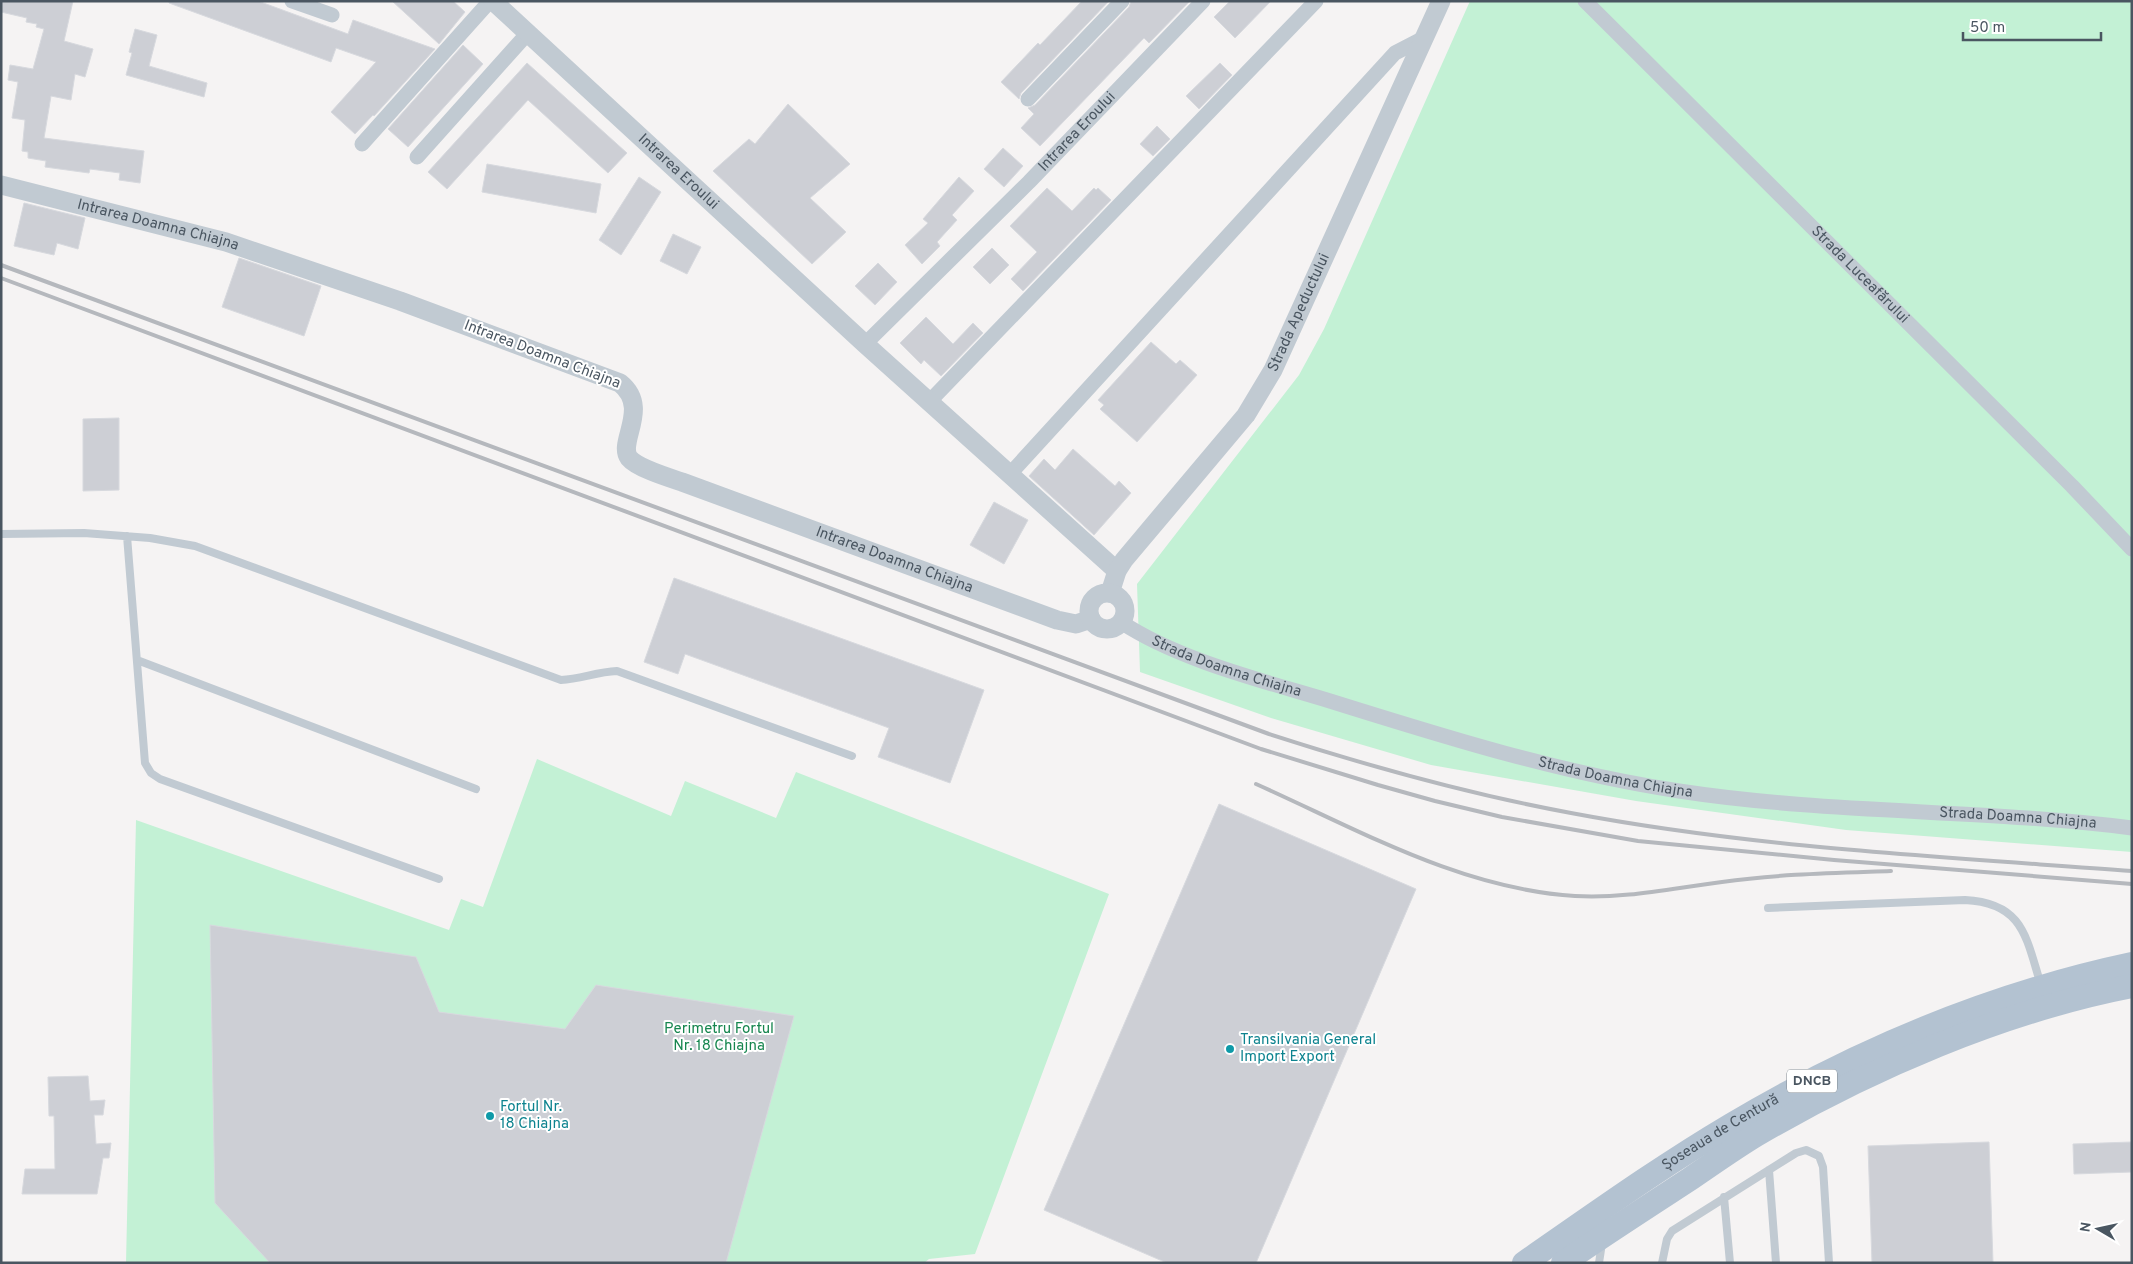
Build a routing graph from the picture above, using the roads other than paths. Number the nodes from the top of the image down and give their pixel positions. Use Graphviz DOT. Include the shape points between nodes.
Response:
graph roads {
  1 [pos="292,1"];
  2 [pos="492,1"];
  3 [pos="1122,1"];
  4 [pos="1203,1"];
  5 [pos="1316,1"];
  6 [pos="1441,1"];
  7 [pos="1585,1"];
  8 [pos="332,15"];
  9 [pos="528,33"];
  10 [pos="1424,38"];
  11 [pos="1028,100"];
  12 [pos="362,144"];
  13 [pos="417,157"];
  14 [pos="1,185"];
  15 [pos="865,344"];
  16 [pos="929,402"];
  17 [pos="1010,474"];
  18 [pos="1,534"];
  19 [pos="127,536"];
  20 [pos="2132,549"];
  21 [pos="1117,571"];
  22 [pos="1110,593"];
  23 [pos="1091,619"];
  24 [pos="1121,622"];
  25 [pos="137,660"];
  26 [pos="852,756"];
  27 [pos="476,789"];
  28 [pos="2132,828"];
  29 [pos="439,879"];
  30 [pos="1768,908"];
  31 [pos="2132,964"];
  32 [pos="2132,986"];
  33 [pos="2042,987"];
  34 [pos="1769,1170"];
  35 [pos="1724,1197"];
  36 [pos="1603,1236"];
  37 [pos="1524,1263"];
  38 [pos="1563,1263"];
  39 [pos="1599,1263"];
  40 [pos="1662,1263"];
  41 [pos="1730,1263"];
  42 [pos="1776,1263"];
  43 [pos="1829,1263"];
  1 -- 8 [label="street"];
  2 -- 9 [label="street, Intrarea Eroului"];
  2 -- 12 [label="street"];
  3 -- 11 [label="street"];
  4 -- 15 [label="street, Intrarea Eroului" via="1029,182"];
  5 -- 16 [label="street"];
  6 -- 10 [label="street, Strada Apeductului"];
  7 -- 20 [label="street, Strada Luceafărului"];
  9 -- 13 [label="street"];
  9 -- 15 [label="street, Intrarea Eroului"];
  10 -- 17 [label="street" via="1395,53"];
  10 -- 21 [label="street, Strada Apeductului" via="1260,395"];
  14 -- 23 [label="street, Intrarea Doamna Chiajna" via="226,242 400,301 620,383 628,389 634,415 626,451 632,461 691,486 1057,620 1076,624"];
  15 -- 16 [label="street, Intrarea Eroului"];
  16 -- 17 [label="street, Intrarea Eroului"];
  17 -- 21 [label="street, Intrarea Eroului"];
  18 -- 19 [label="lane"];
  19 -- 25 [label="lane"];
  19 -- 26 [label="lane" via="195,546 561,680 580,680 600,672 617,671"];
  21 -- 22 [label="street, Strada Apeductului"];
  22 -- 23 [label="street" via="1094,598 1089,608"];
  22 -- 24 [label="street" via="1120,598 1125,607"];
  23 -- 24 [label="street" via="1105,629"];
  24 -- 28 [label="street, Strada Doamna Chiajna" via="1157,643 1257,678 1427,731 1534,761 1608,777 1679,791 1768,801"];
  25 -- 27 [label="lane"];
  25 -- 29 [label="lane" via="145,763 155,777"];
  30 -- 33 [label="lane" via="1965,900 1988,903 2007,913 2022,927"];
  31 -- 33 [label="main road, Șoseaua de Centură / DNCB"];
  32 -- 36 [label="main road, Șoseaua de Centură / DNCB" via="2045,1008 1971,1033 1875,1073 1756,1135"];
  33 -- 37 [label="main road, Șoseaua de Centură / DNCB" via="1940,1022 1843,1064 1732,1124"];
  34 -- 35 [label="lane"];
  34 -- 42 [label="lane"];
  34 -- 43 [label="lane" via="1806,1150 1819,1156 1823,1167"];
  35 -- 40 [label="lane" via="1672,1231"];
  35 -- 41 [label="lane"];
  36 -- 38 [label="main road, Șoseaua de Centură / DNCB"];
  36 -- 39 [label="lane"];
}
